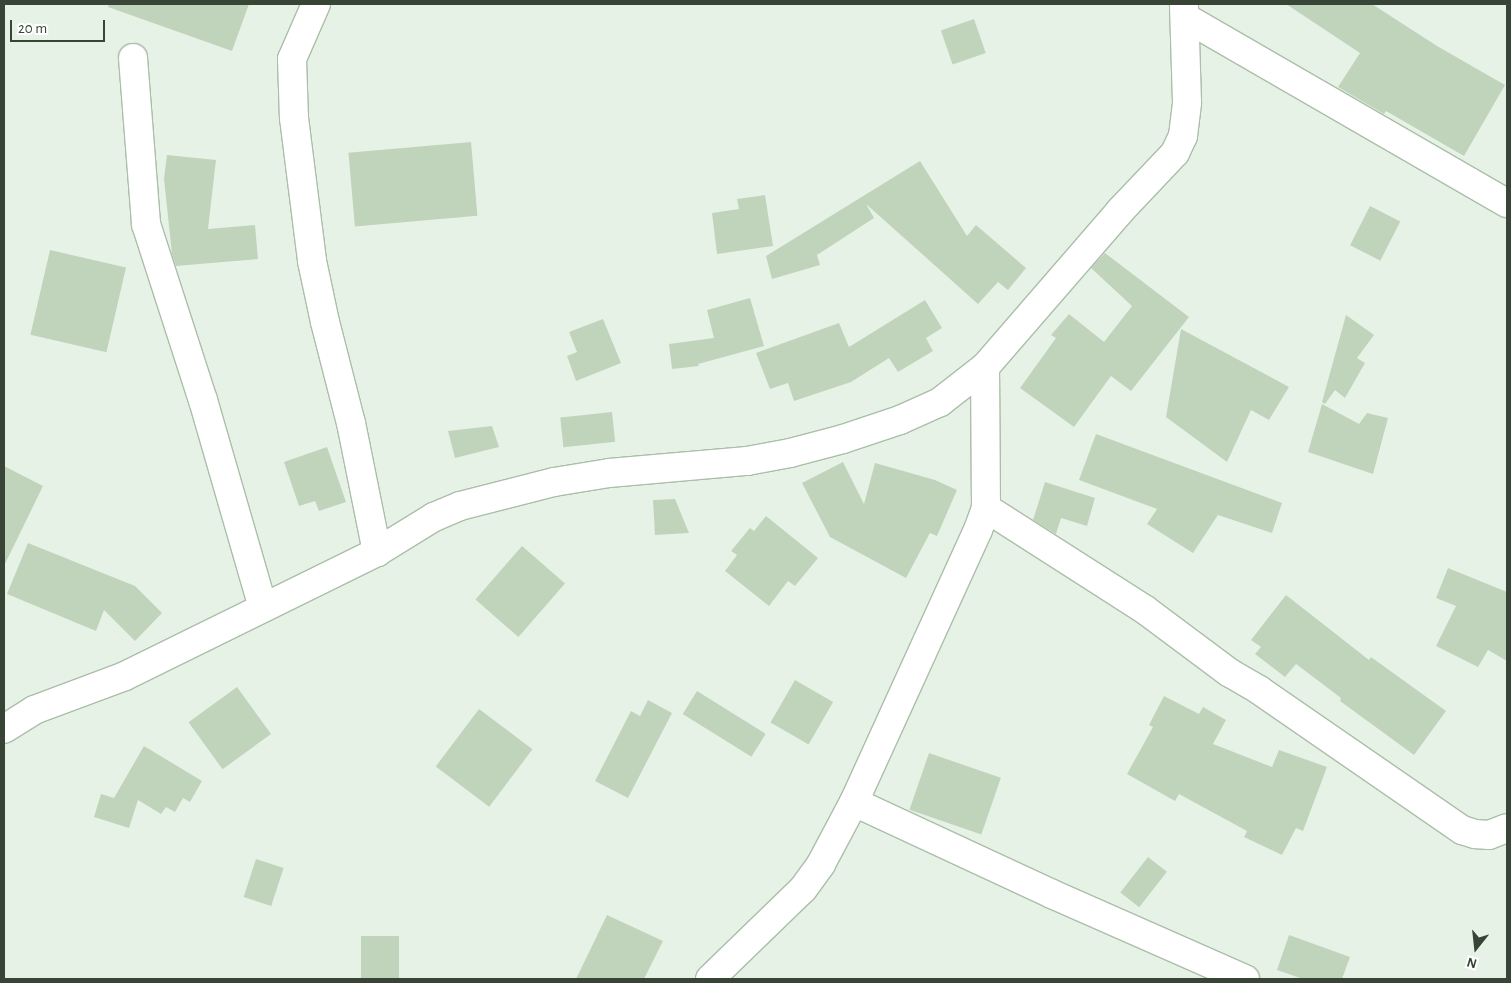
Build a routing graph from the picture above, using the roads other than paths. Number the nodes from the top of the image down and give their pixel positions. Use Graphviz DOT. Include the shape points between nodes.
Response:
graph roads {
  1 [pos="316,4"];
  2 [pos="1185,11"];
  3 [pos="133,58"];
  4 [pos="1507,203"];
  5 [pos="985,367"];
  6 [pos="986,508"];
  7 [pos="377,552"];
  8 [pos="263,608"];
  9 [pos="4,729"];
  10 [pos="854,802"];
  11 [pos="1507,828"];
  12 [pos="710,979"];
  13 [pos="1245,979"];
  1 -- 7 [label="street" via="292,59 294,118 312,262 351,423"];
  2 -- 4 [label="street"];
  2 -- 5 [label="street" via="1187,102 1183,136 1175,153 1120,211"];
  3 -- 8 [label="street" via="146,224 203,400"];
  5 -- 6 [label="street"];
  5 -- 7 [label="street" via="940,402 900,420 843,439 747,461 609,473 554,482 460,506 434,517"];
  6 -- 10 [label="street"];
  6 -- 11 [label="street" via="1144,609 1230,673 1462,830 1489,834"];
  7 -- 8 [label="street"];
  8 -- 9 [label="street" via="125,676 34,710"];
  10 -- 12 [label="street" via="821,864 803,889"];
  10 -- 13 [label="street"];
}
